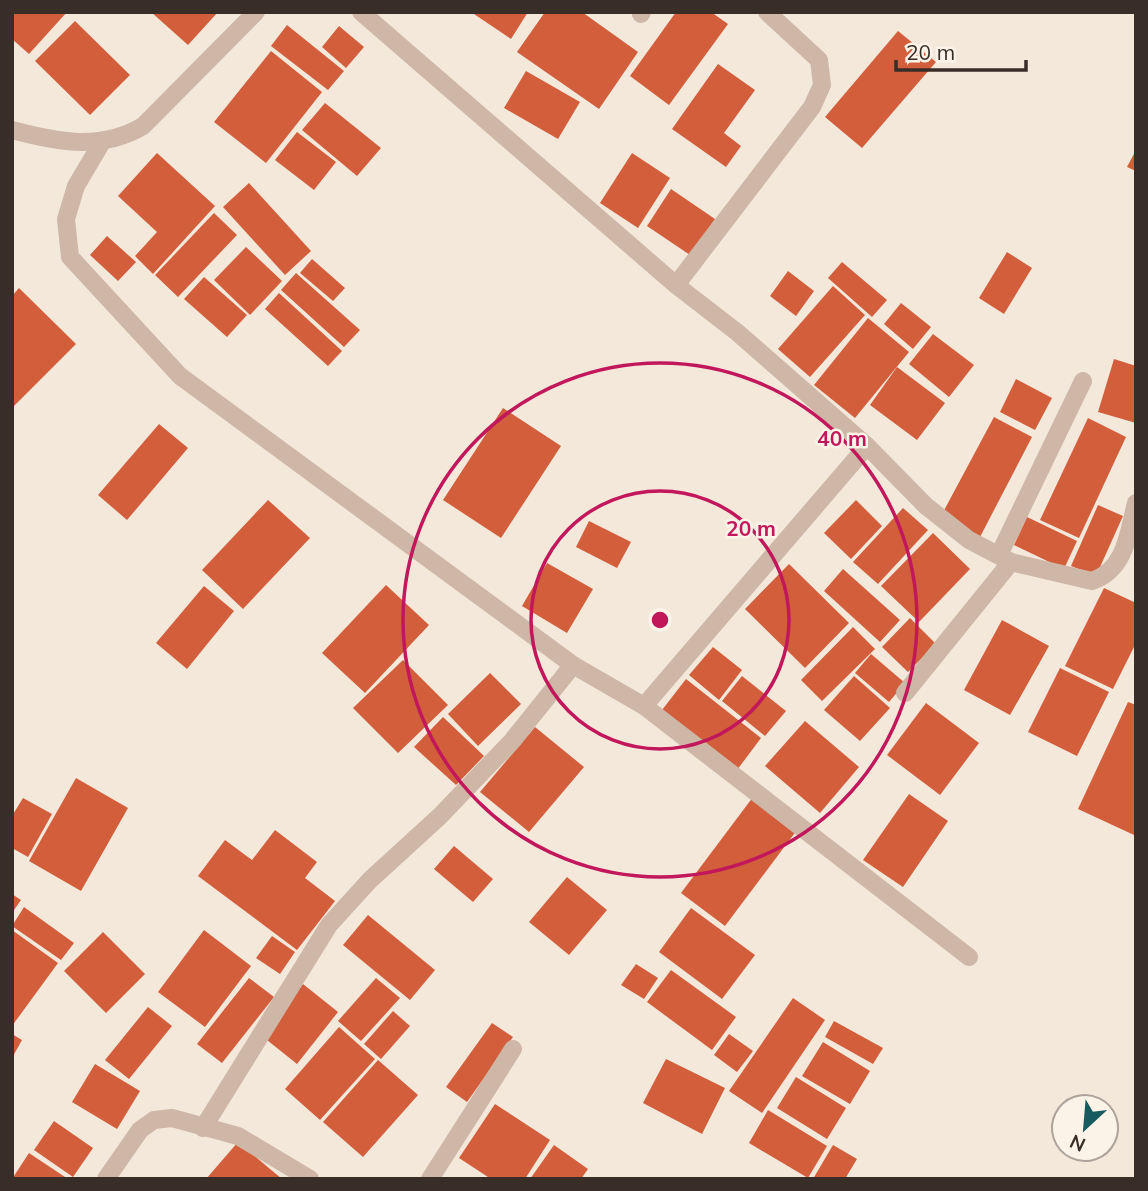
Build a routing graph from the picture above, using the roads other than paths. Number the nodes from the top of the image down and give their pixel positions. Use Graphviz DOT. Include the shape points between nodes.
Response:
graph roads {
  1 [pos="256,12"];
  2 [pos="361,12"];
  3 [pos="767,12"];
  4 [pos="12,130"];
  5 [pos="102,142"];
  6 [pos="676,285"];
  7 [pos="1083,381"];
  8 [pos="867,446"];
  9 [pos="1136,503"];
  10 [pos="1005,559"];
  11 [pos="573,665"];
  12 [pos="905,693"];
  13 [pos="644,706"];
  14 [pos="969,957"];
  15 [pos="513,1049"];
  16 [pos="203,1128"];
  17 [pos="106,1179"];
  18 [pos="310,1179"];
  19 [pos="430,1179"];
  1 -- 5 [label="street" via="143,126 124,138"];
  2 -- 6 [label="street"];
  3 -- 6 [label="street" via="819,60 822,85 812,107"];
  4 -- 5 [label="street" via="47,140"];
  5 -- 11 [label="street" via="76,186 66,219 70,257 79,267 180,376"];
  6 -- 8 [label="street"];
  7 -- 10 [label="street"];
  8 -- 10 [label="street" via="926,506 969,540"];
  8 -- 13 [label="street"];
  9 -- 10 [label="street" via="1120,559 1103,577 1091,581"];
  10 -- 12 [label="street"];
  11 -- 13 [label="street"];
  11 -- 16 [label="street" via="512,741 329,925"];
  13 -- 14 [label="street"];
  15 -- 19 [label="street"];
  16 -- 17 [label="street" via="172,1118 154,1120 140,1130"];
  16 -- 18 [label="street" via="237,1136"];
}
